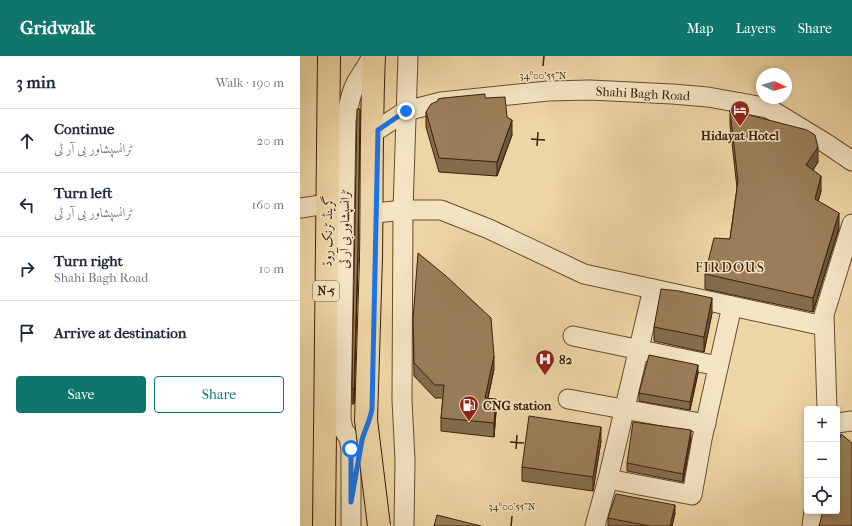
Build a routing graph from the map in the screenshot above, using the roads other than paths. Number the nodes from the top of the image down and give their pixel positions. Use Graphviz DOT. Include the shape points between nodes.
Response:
graph roads {
  1 [pos="329,56"];
  2 [pos="373,56"];
  3 [pos="379,56"];
  4 [pos="408,56"];
  5 [pos="406,111"];
  6 [pos="378,130"];
  7 [pos="852,161"];
  8 [pos="328,204"];
  9 [pos="300,208"];
  10 [pos="403,210"];
  11 [pos="376,212"];
  12 [pos="852,224"];
  13 [pos="653,289"];
  14 [pos="732,306"];
  15 [pos="824,326"];
  16 [pos="573,336"];
  17 [pos="639,350"];
  18 [pos="718,366"];
  19 [pos="568,399"];
  20 [pos="827,406"];
  21 [pos="624,409"];
  22 [pos="852,421"];
  23 [pos="840,423"];
  24 [pos="706,424"];
  25 [pos="608,479"];
  26 [pos="351,502"];
  27 [pos="814,514"];
  28 [pos="324,526"];
  29 [pos="351,526"];
  30 [pos="379,526"];
  31 [pos="404,526"];
  32 [pos="595,526"];
  33 [pos="812,526"];
  1 -- 8 [label="highway, گرینڈ ٹرنک روڈ / N-5"];
  2 -- 26 [label="street, ٹرانسپشاور بی آر ٹی" via="356,83 346,120 341,419 351,449"];
  2 -- 30 [label="highway, bridge" via="366,420"];
  3 -- 6 [label="street, ٹرانسپشاور بی آر ٹی"];
  4 -- 5 [label="street"];
  5 -- 6 [label="street, Shahi Bagh Road"];
  5 -- 7 [label="street, Shahi Bagh Road" via="441,102 548,91 590,90 708,97 768,108"];
  5 -- 10 [label="street"];
  6 -- 11 [label="street, ٹرانسپشاور بی آر ٹی"];
  8 -- 9 [label="street"];
  8 -- 28 [label="highway, گرینڈ ٹرنک روڈ / N-5"];
  10 -- 11 [label="street"];
  10 -- 13 [label="street" via="441,210 489,228 584,274"];
  10 -- 31 [label="street"];
  11 -- 26 [label="street, ٹرانسپشاور بی آر ٹی" via="372,409 362,440"];
  12 -- 15 [label="street" via="824,315"];
  13 -- 14 [label="street"];
  13 -- 17 [label="street"];
  14 -- 15 [label="street"];
  14 -- 18 [label="street"];
  15 -- 20 [label="street"];
  16 -- 17 [label="street"];
  17 -- 18 [label="street"];
  17 -- 21 [label="street"];
  18 -- 24 [label="street"];
  19 -- 21 [label="street"];
  21 -- 24 [label="street"];
  21 -- 25 [label="street"];
  22 -- 23 [label="street"];
  24 -- 25 [label="street" via="692,495"];
  25 -- 32 [label="street"];
  26 -- 29 [label="street, ٹرانسپشاور بی آر ٹی"];
  27 -- 33 [label="street"];
}
